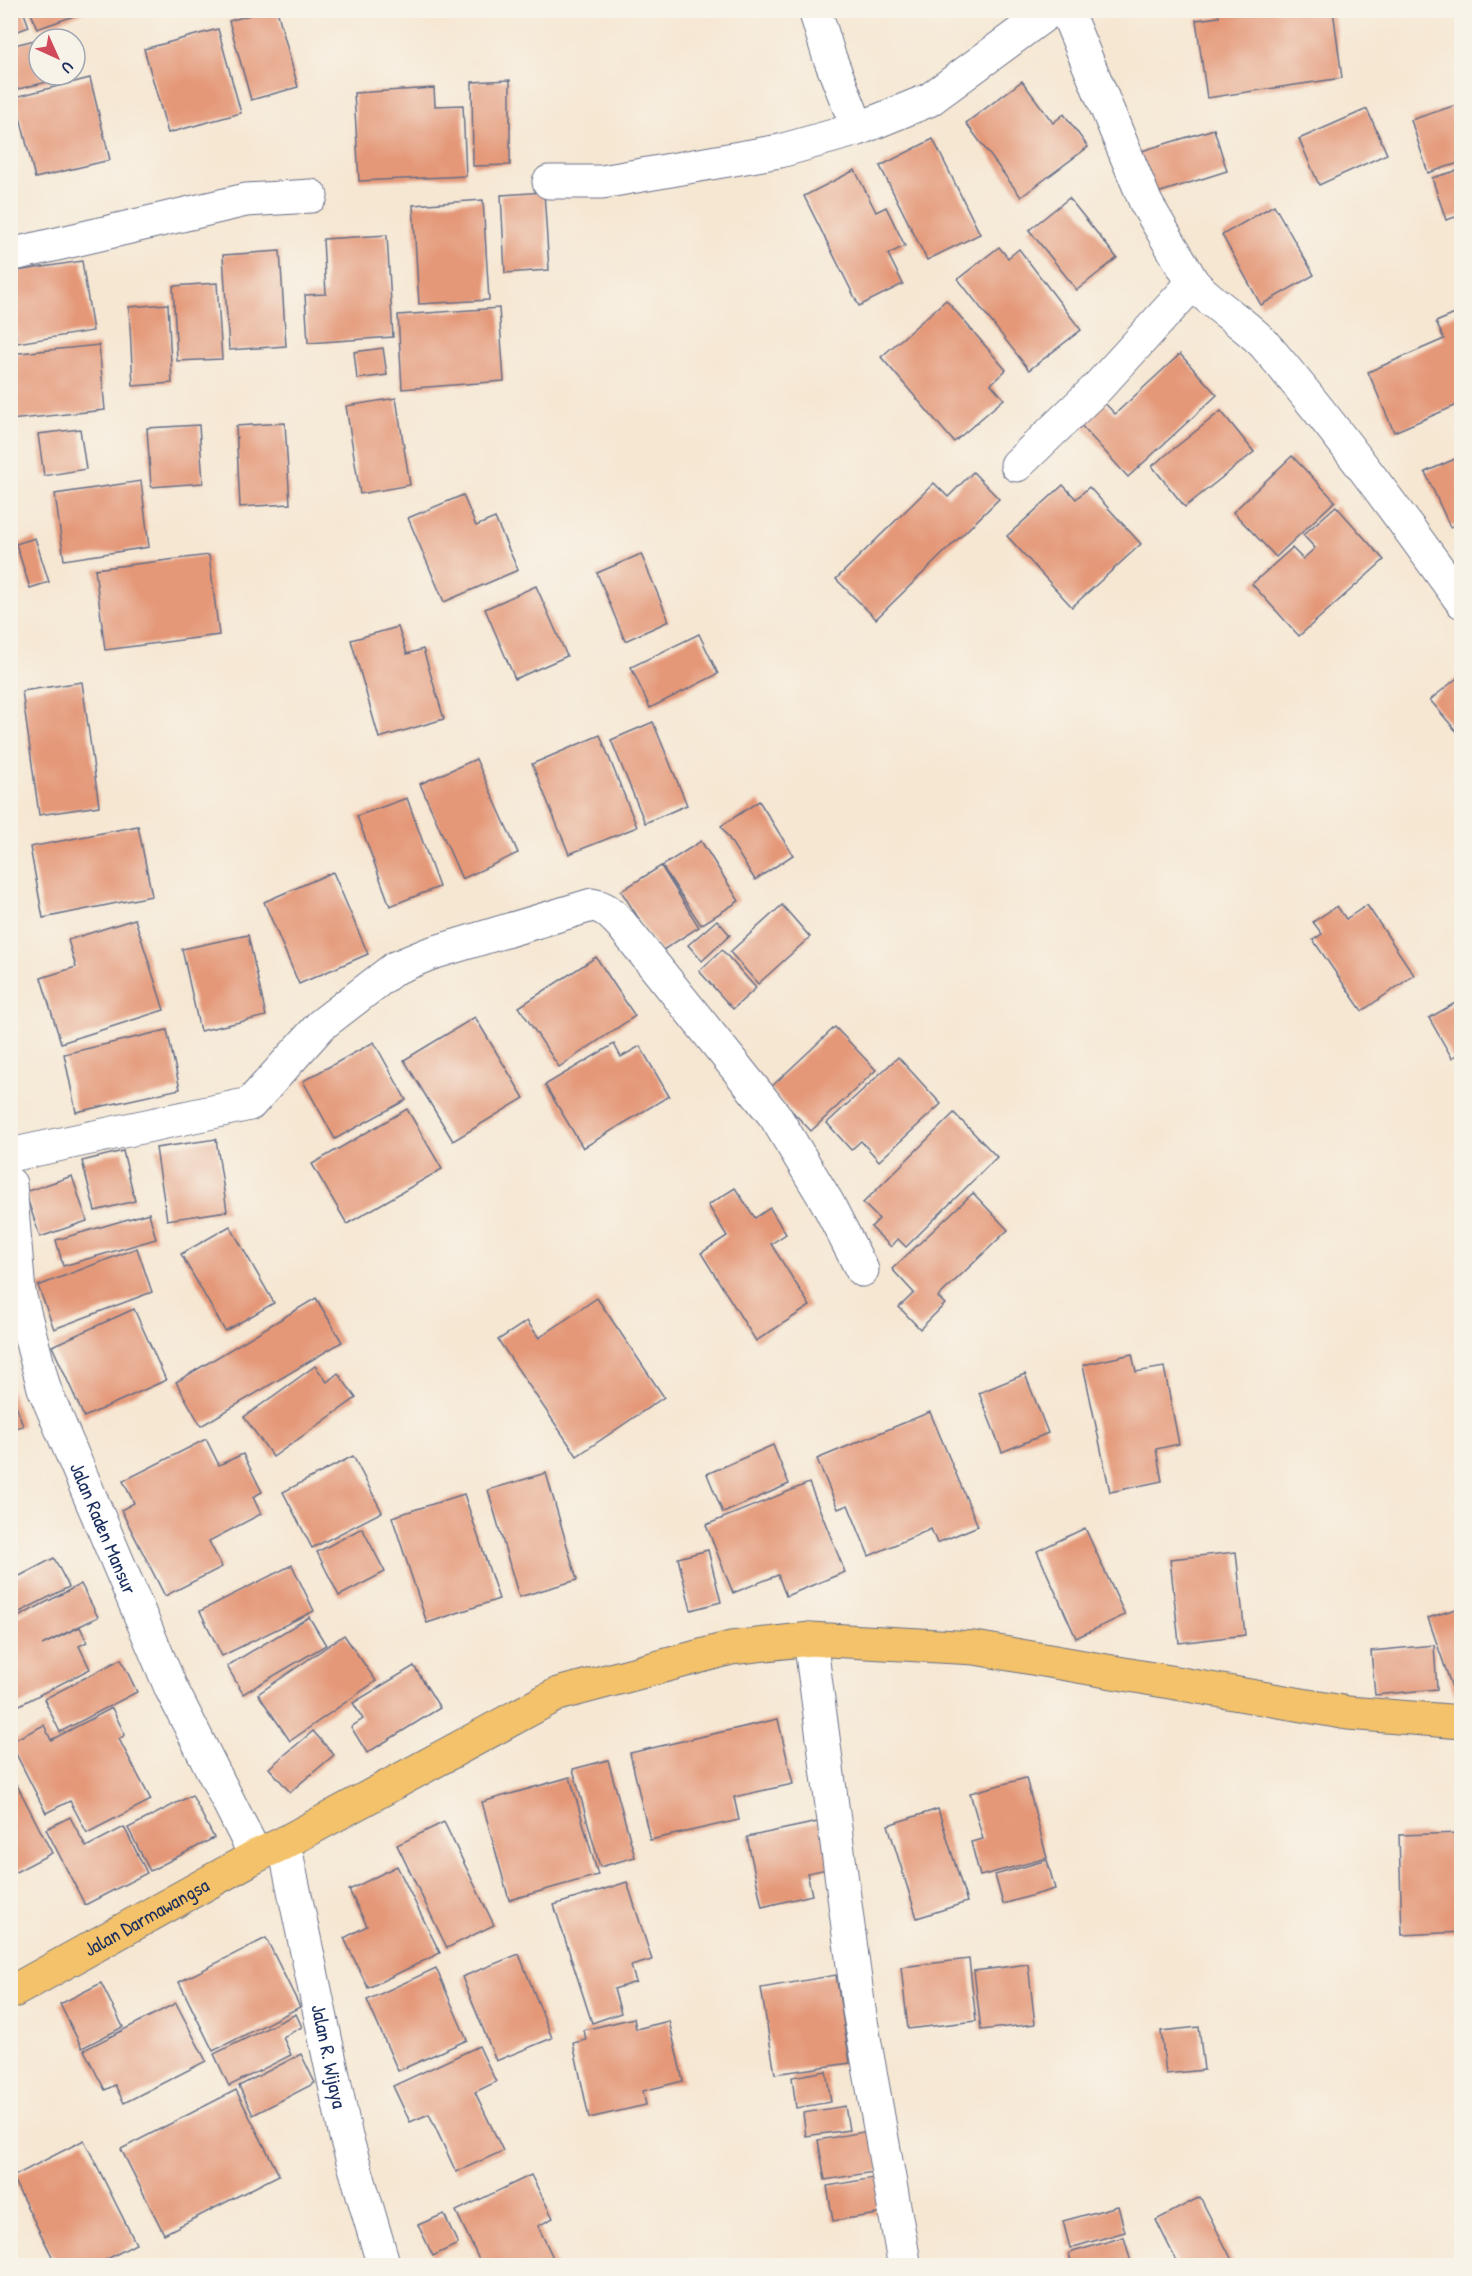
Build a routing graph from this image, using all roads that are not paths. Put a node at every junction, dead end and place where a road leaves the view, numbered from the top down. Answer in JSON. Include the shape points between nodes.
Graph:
{"nodes":[{"id":1,"x":815,"y":10,"type":"edge"},
{"id":2,"x":1052,"y":10,"type":"edge"},
{"id":3,"x":1066,"y":10,"type":"edge"},
{"id":4,"x":858,"y":129,"type":"junction"},
{"id":5,"x":549,"y":182,"type":"dead end"},
{"id":6,"x":311,"y":196,"type":"dead end"},
{"id":7,"x":10,"y":255,"type":"edge"},
{"id":8,"x":1192,"y":283,"type":"junction"},
{"id":9,"x":1017,"y":465,"type":"dead end"},
{"id":10,"x":1461,"y":602,"type":"edge"},
{"id":11,"x":10,"y":1155,"type":"edge"},
{"id":12,"x":10,"y":1184,"type":"edge"},
{"id":13,"x":862,"y":1270,"type":"dead end"},
{"id":14,"x":810,"y":1639,"type":"junction"},
{"id":15,"x":1461,"y":1722,"type":"edge"},
{"id":16,"x":270,"y":1849,"type":"junction"},
{"id":17,"x":10,"y":1993,"type":"edge"},
{"id":18,"x":904,"y":2262,"type":"dead end"},
{"id":19,"x":384,"y":2265,"type":"edge"}],
"edges":[{"from":1,"to":4,"type":"street"},
{"from":2,"to":4,"type":"street","via":[[929,100]]},
{"from":3,"to":8,"type":"street","via":[[1146,203]]},
{"from":4,"to":5,"type":"street","via":[[780,152],[602,182]]},
{"from":6,"to":7,"type":"street","via":[[246,200]]},
{"from":8,"to":9,"type":"street","via":[[1097,388]]},
{"from":8,"to":10,"type":"street","via":[[1263,343],[1384,494]]},
{"from":11,"to":13,"type":"street","via":[[250,1104],[321,1025],[395,968],[592,905],[608,910],[621,924],[775,1116]]},
{"from":12,"to":16,"type":"street","name":"Jalan Raden Mansur","via":[[19,1293],[44,1388],[171,1688]]},
{"from":14,"to":15,"type":"main road","name":"Jalan Darmawangsa","via":[[975,1648],[1348,1713]]},
{"from":14,"to":16,"type":"main road","name":"Jalan Darmawangsa","via":[[731,1648],[558,1694]]},
{"from":14,"to":18,"type":"street","via":[[859,2010]]},
{"from":16,"to":17,"type":"main road","name":"Jalan Darmawangsa"},
{"from":16,"to":19,"type":"street","name":"Jalan R. Wijaya","via":[[346,2138]]}]}
